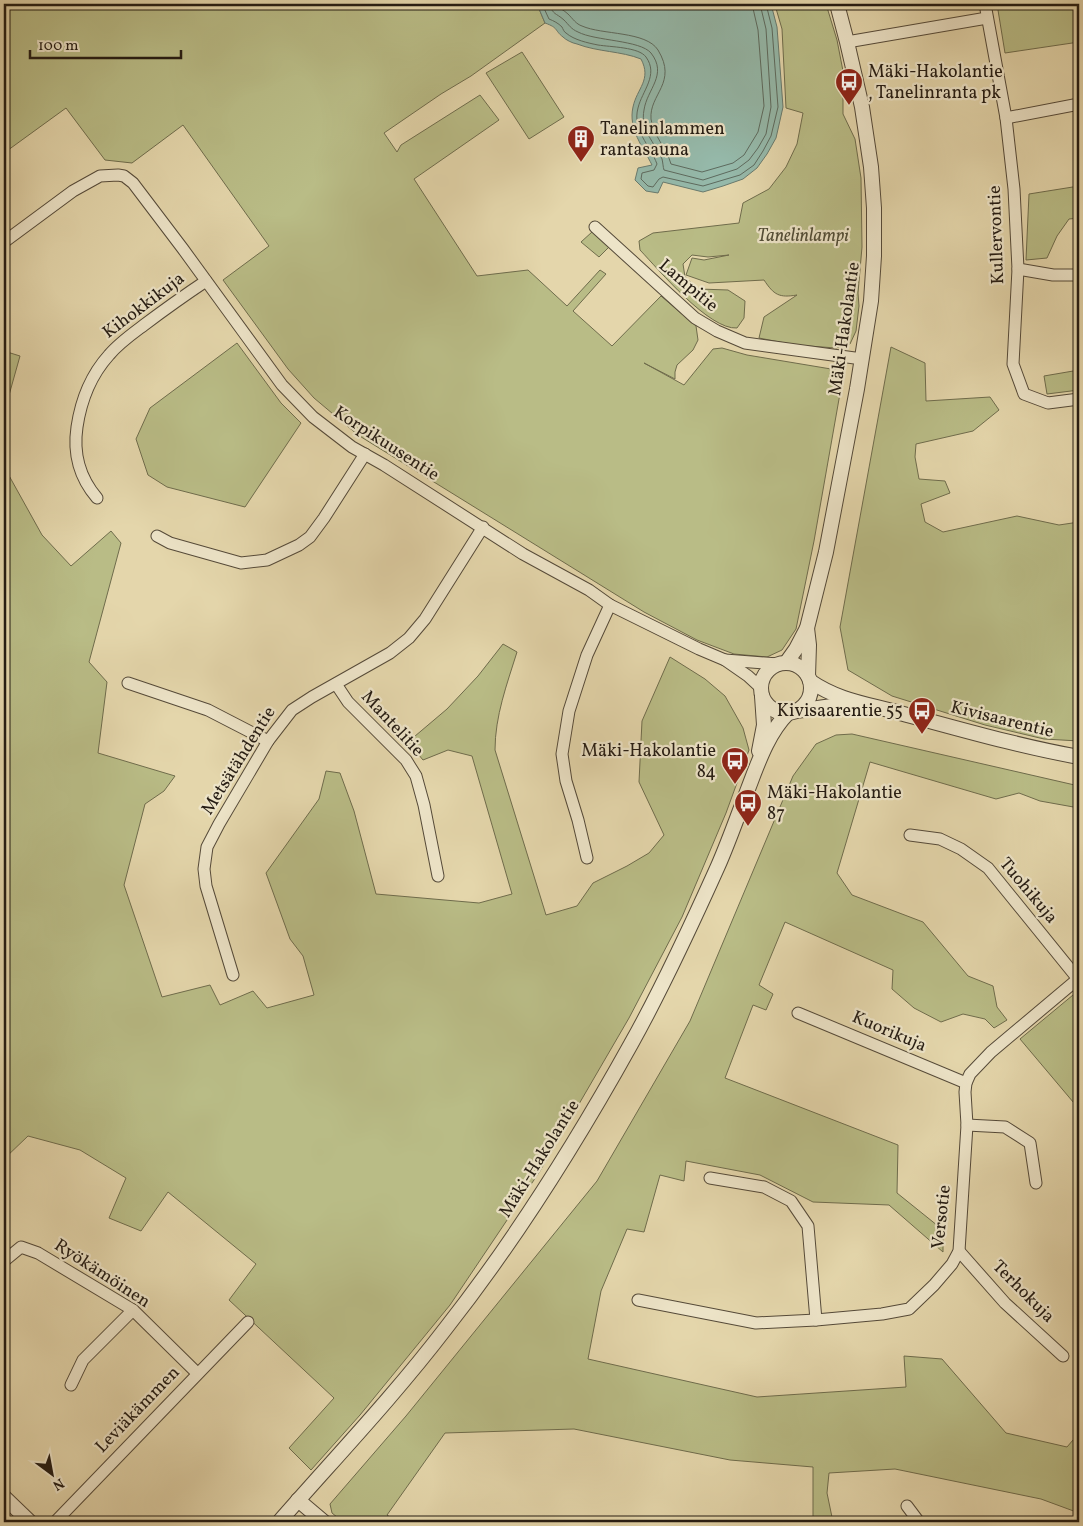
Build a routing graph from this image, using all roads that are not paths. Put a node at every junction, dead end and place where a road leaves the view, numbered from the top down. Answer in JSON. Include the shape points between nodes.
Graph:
{"nodes":[{"id":1,"x":837,"y":4,"type":"edge"},
{"id":2,"x":984,"y":4,"type":"edge"},
{"id":3,"x":987,"y":18,"type":"junction"},
{"id":4,"x":847,"y":42,"type":"junction"},
{"id":5,"x":1079,"y":104,"type":"edge"},
{"id":6,"x":1006,"y":118,"type":"junction"},
{"id":7,"x":595,"y":227,"type":"dead end"},
{"id":8,"x":4,"y":242,"type":"edge"},
{"id":9,"x":1018,"y":269,"type":"junction"},
{"id":10,"x":1079,"y":275,"type":"edge"},
{"id":11,"x":206,"y":280,"type":"junction"},
{"id":12,"x":862,"y":359,"type":"junction"},
{"id":13,"x":1079,"y":399,"type":"edge"},
{"id":14,"x":365,"y":454,"type":"junction"},
{"id":15,"x":97,"y":498,"type":"dead end"},
{"id":16,"x":482,"y":527,"type":"junction"},
{"id":17,"x":157,"y":536,"type":"dead end"},
{"id":18,"x":610,"y":605,"type":"junction"},
{"id":19,"x":807,"y":628,"type":"junction"},
{"id":20,"x":725,"y":660,"type":"junction"},
{"id":21,"x":782,"y":664,"type":"junction"},
{"id":22,"x":809,"y":678,"type":"junction"},
{"id":23,"x":128,"y":683,"type":"dead end"},
{"id":24,"x":336,"y":684,"type":"junction"},
{"id":25,"x":762,"y":692,"type":"junction"},
{"id":26,"x":857,"y":703,"type":"junction"},
{"id":27,"x":792,"y":712,"type":"junction"},
{"id":28,"x":268,"y":741,"type":"junction"},
{"id":29,"x":1079,"y":757,"type":"edge"},
{"id":30,"x":756,"y":767,"type":"junction"},
{"id":31,"x":910,"y":835,"type":"dead end"},
{"id":32,"x":587,"y":858,"type":"dead end"},
{"id":33,"x":438,"y":876,"type":"dead end"},
{"id":34,"x":233,"y":975,"type":"dead end"},
{"id":35,"x":1079,"y":979,"type":"edge"},
{"id":36,"x":798,"y":1013,"type":"dead end"},
{"id":37,"x":966,"y":1083,"type":"junction"},
{"id":38,"x":968,"y":1125,"type":"junction"},
{"id":39,"x":710,"y":1178,"type":"dead end"},
{"id":40,"x":1036,"y":1183,"type":"dead end"},
{"id":41,"x":959,"y":1251,"type":"junction"},
{"id":42,"x":4,"y":1261,"type":"edge"},
{"id":43,"x":638,"y":1300,"type":"dead end"},
{"id":44,"x":133,"y":1310,"type":"junction"},
{"id":45,"x":816,"y":1320,"type":"junction"},
{"id":46,"x":248,"y":1322,"type":"dead end"},
{"id":47,"x":1063,"y":1356,"type":"dead end"},
{"id":48,"x":198,"y":1373,"type":"junction"},
{"id":49,"x":71,"y":1385,"type":"dead end"},
{"id":50,"x":4,"y":1497,"type":"edge"},
{"id":51,"x":298,"y":1500,"type":"junction"},
{"id":52,"x":906,"y":1506,"type":"dead end"},
{"id":53,"x":30,"y":1522,"type":"edge"},
{"id":54,"x":55,"y":1522,"type":"edge"},
{"id":55,"x":278,"y":1522,"type":"edge"},
{"id":56,"x":324,"y":1522,"type":"edge"},
{"id":57,"x":920,"y":1522,"type":"edge"}],
"edges":[{"from":1,"to":4,"type":"street","name":"Mäki-Hakolantie"},
{"from":2,"to":3,"type":"street","name":"Kullervontie"},
{"from":3,"to":4,"type":"street"},
{"from":3,"to":6,"type":"street","name":"Kullervontie"},
{"from":4,"to":12,"type":"street","name":"Mäki-Hakolantie","via":[[863,115],[874,208],[871,302]]},
{"from":5,"to":6,"type":"street"},
{"from":6,"to":9,"type":"street","name":"Kullervontie"},
{"from":7,"to":12,"type":"street","name":"Lampitie","via":[[694,318],[717,331],[745,343]]},
{"from":8,"to":11,"type":"street","name":"Korpikuusentie","via":[[73,191],[100,176],[124,176],[133,183]]},
{"from":9,"to":10,"type":"street"},
{"from":9,"to":13,"type":"street","name":"Kullervontie","via":[[1012,364],[1024,394],[1048,404]]},
{"from":11,"to":14,"type":"street","name":"Korpikuusentie","via":[[287,391],[314,417]]},
{"from":11,"to":15,"type":"street","name":"Kihokkikuja","via":[[126,338],[109,354],[91,381],[84,396],[75,440],[82,476]]},
{"from":12,"to":19,"type":"street","name":"Mäki-Hakolantie","via":[[826,552]]},
{"from":14,"to":16,"type":"street","name":"Korpikuusentie"},
{"from":14,"to":17,"type":"street","via":[[310,537],[267,560],[241,563],[170,543]]},
{"from":16,"to":18,"type":"street","name":"Korpikuusentie"},
{"from":16,"to":24,"type":"street","name":"Metsätähdentie","via":[[425,620],[409,638],[390,654]]},
{"from":18,"to":20,"type":"street","name":"Korpikuusentie"},
{"from":18,"to":32,"type":"street","via":[[587,656],[569,712],[562,754]]},
{"from":19,"to":21,"type":"street","name":"Mäki-Hakolantie","via":[[796,649]]},
{"from":19,"to":22,"type":"street","name":"Mäki-Hakolantie"},
{"from":20,"to":21,"type":"street","name":"Korpikuusentie"},
{"from":20,"to":25,"type":"street","name":"Korpikuusentie","via":[[748,676]]},
{"from":21,"to":22,"type":"street","via":[[799,666]]},
{"from":21,"to":25,"type":"street","via":[[766,673]]},
{"from":22,"to":26,"type":"street","name":"Kivisaarentie","via":[[829,693]]},
{"from":22,"to":27,"type":"street","via":[[812,688],[807,702]]},
{"from":23,"to":28,"type":"street","via":[[208,710]]},
{"from":24,"to":28,"type":"street","name":"Metsätähdentie","via":[[292,710]]},
{"from":24,"to":33,"type":"street","name":"Mantelitie","via":[[348,702],[406,760],[416,776]]},
{"from":25,"to":27,"type":"street","via":[[772,709]]},
{"from":25,"to":30,"type":"street","name":"Mäki-Hakolantie","via":[[764,725]]},
{"from":26,"to":27,"type":"street","name":"Kivisaarentie"},
{"from":26,"to":29,"type":"street","name":"Kivisaarentie","via":[[997,740]]},
{"from":27,"to":30,"type":"street","name":"Mäki-Hakolantie","via":[[776,726]]},
{"from":28,"to":34,"type":"street","name":"Metsätähdentie","via":[[207,847],[206,886]]},
{"from":30,"to":51,"type":"street","name":"Mäki-Hakolantie","via":[[718,864],[675,959],[584,1127],[499,1258],[446,1328],[400,1386]]},
{"from":31,"to":35,"type":"street","name":"Tuohikuja","via":[[940,839],[988,868]]},
{"from":35,"to":37,"type":"street","via":[[991,1052],[970,1074]]},
{"from":36,"to":37,"type":"street","name":"Kuorikuja"},
{"from":37,"to":38,"type":"street","name":"Versotie"},
{"from":38,"to":40,"type":"street","via":[[1005,1127],[1030,1143]]},
{"from":38,"to":41,"type":"street","name":"Versotie"},
{"from":39,"to":45,"type":"street","via":[[764,1187],[791,1201],[808,1226]]},
{"from":41,"to":45,"type":"street","name":"Versotie","via":[[934,1286],[909,1309]]},
{"from":41,"to":47,"type":"street","name":"Terhokuja","via":[[1005,1303]]},
{"from":42,"to":44,"type":"street","name":"Ryökämöinen","via":[[20,1247],[38,1253]]},
{"from":43,"to":45,"type":"street","name":"Versotie","via":[[756,1323]]},
{"from":44,"to":48,"type":"street","name":"Ryökämöinen"},
{"from":44,"to":49,"type":"street","via":[[83,1360]]},
{"from":46,"to":48,"type":"street","name":"Leviäkämmen"},
{"from":48,"to":54,"type":"street","name":"Leviäkämmen"},
{"from":50,"to":53,"type":"street"},
{"from":51,"to":55,"type":"street","name":"Mäki-Hakolantie"},
{"from":51,"to":56,"type":"street"},
{"from":52,"to":57,"type":"street"}]}
